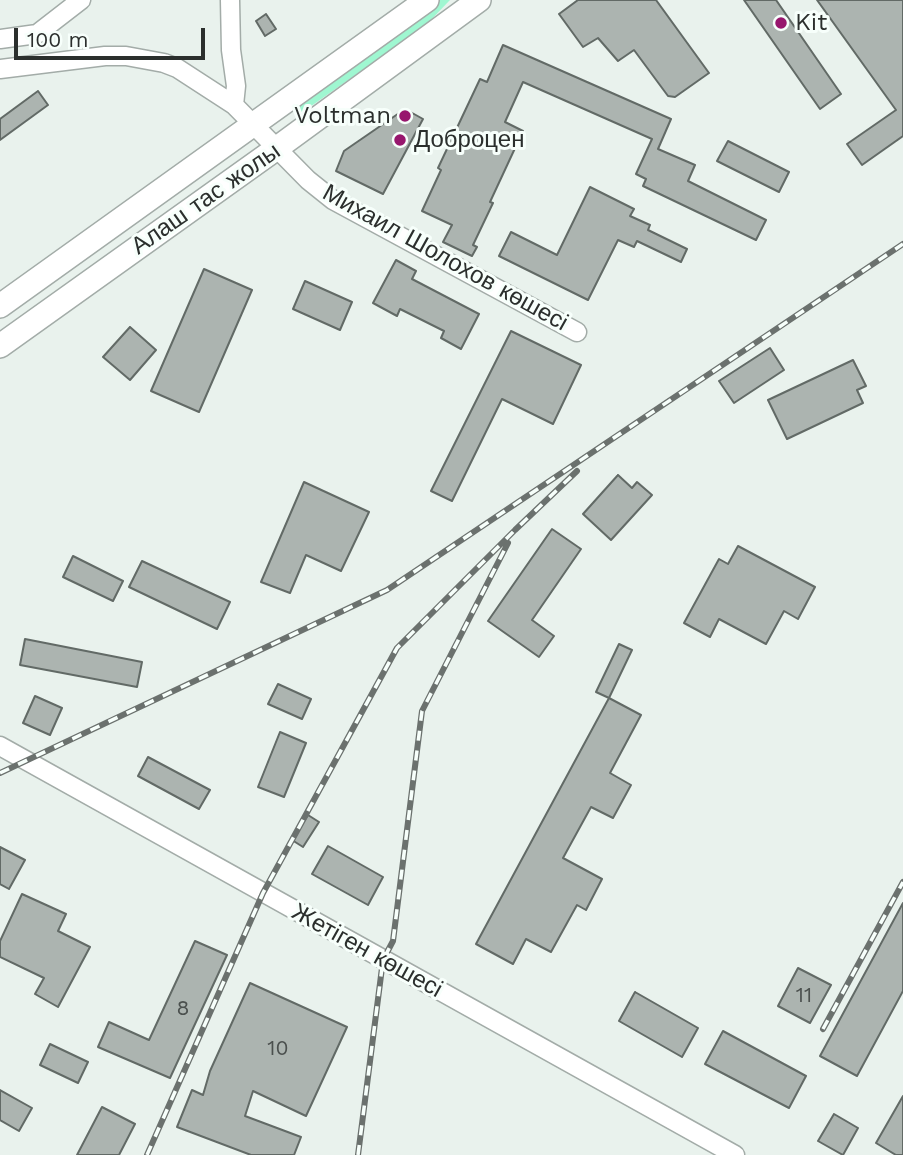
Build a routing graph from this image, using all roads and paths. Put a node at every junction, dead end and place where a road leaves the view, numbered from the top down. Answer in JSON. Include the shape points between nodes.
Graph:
{"nodes":[{"id":1,"x":81,"y":0,"type":"edge"},
{"id":2,"x":230,"y":0,"type":"edge"},
{"id":3,"x":479,"y":0,"type":"edge"},
{"id":4,"x":417,"y":3,"type":"edge"},
{"id":5,"x":0,"y":39,"type":"edge"},
{"id":6,"x":0,"y":69,"type":"edge"},
{"id":7,"x":234,"y":105,"type":"junction"},
{"id":8,"x":254,"y":124,"type":"junction"},
{"id":9,"x":277,"y":148,"type":"junction"},
{"id":10,"x":0,"y":306,"type":"edge"},
{"id":11,"x":577,"y":332,"type":"dead end"},
{"id":12,"x":0,"y":346,"type":"edge"},
{"id":13,"x":0,"y":746,"type":"edge"},
{"id":14,"x":735,"y":1155,"type":"edge"}],
"edges":[{"from":1,"to":5,"type":"street","via":[[37,34]]},
{"from":2,"to":7,"type":"street"},
{"from":3,"to":9,"type":"main road","name":"Алаш тас жолы"},
{"from":4,"to":8,"type":"main road","name":"Алаш тас жолы"},
{"from":6,"to":7,"type":"street","name":"Михаил Шолохов көшесі","via":[[126,56],[177,68]]},
{"from":7,"to":8,"type":"street","name":"Михаил Шолохов көшесі"},
{"from":8,"to":9,"type":"street","name":"Михаил Шолохов көшесі"},
{"from":8,"to":10,"type":"main road","name":"Алаш тас жолы"},
{"from":9,"to":11,"type":"street","name":"Михаил Шолохов көшесі","via":[[333,200]]},
{"from":9,"to":12,"type":"main road","name":"Алаш тас жолы"},
{"from":13,"to":14,"type":"street","name":"Жетіген көшесі"}]}
